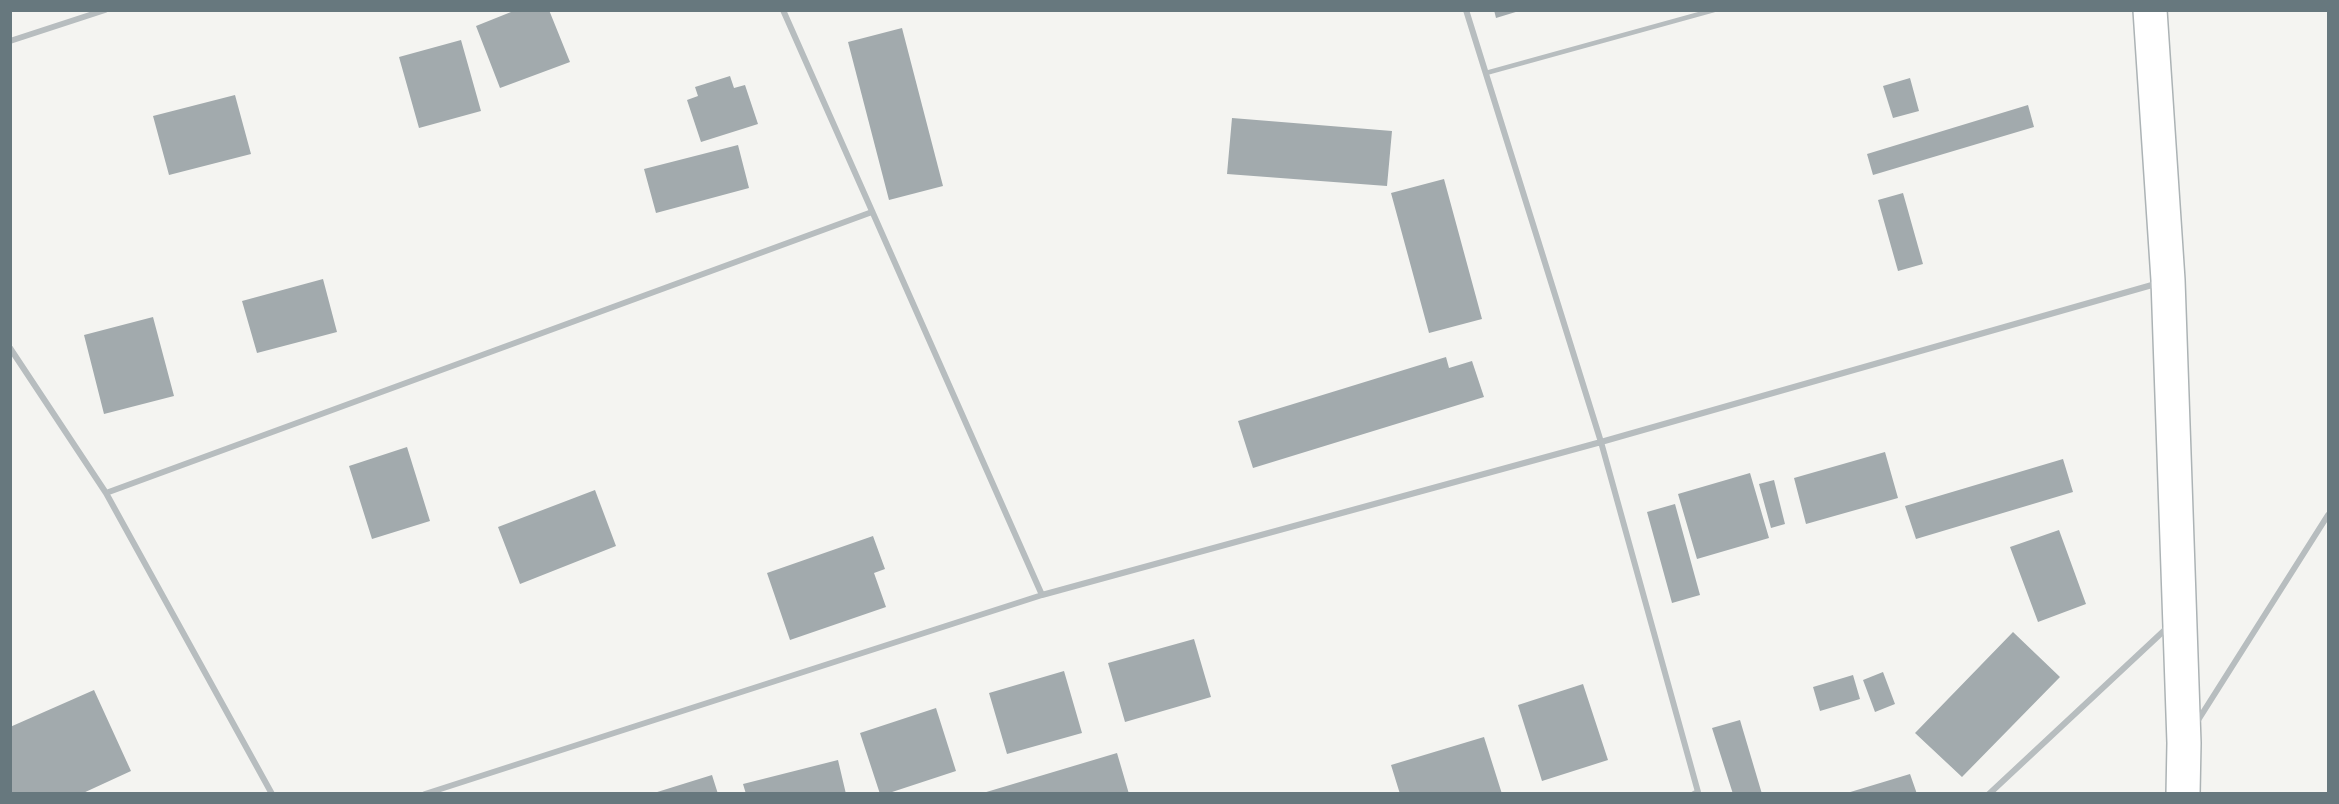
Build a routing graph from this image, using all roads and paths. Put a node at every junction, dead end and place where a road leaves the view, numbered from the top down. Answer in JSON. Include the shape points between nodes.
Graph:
{"nodes":[{"id":1,"x":105,"y":10,"type":"edge"},
{"id":2,"x":783,"y":10,"type":"edge"},
{"id":3,"x":1466,"y":10,"type":"edge"},
{"id":4,"x":1714,"y":10,"type":"edge"},
{"id":5,"x":2150,"y":10,"type":"edge"},
{"id":6,"x":10,"y":41,"type":"edge"},
{"id":7,"x":1486,"y":73,"type":"junction"},
{"id":8,"x":872,"y":212,"type":"junction"},
{"id":9,"x":2168,"y":280,"type":"junction"},
{"id":10,"x":10,"y":348,"type":"edge"},
{"id":11,"x":1601,"y":442,"type":"junction"},
{"id":12,"x":106,"y":493,"type":"junction"},
{"id":13,"x":2328,"y":515,"type":"edge"},
{"id":14,"x":1042,"y":595,"type":"junction"},
{"id":15,"x":2179,"y":617,"type":"junction"},
{"id":16,"x":2184,"y":743,"type":"junction"},
{"id":17,"x":272,"y":794,"type":"edge"},
{"id":18,"x":425,"y":794,"type":"edge"},
{"id":19,"x":1694,"y":794,"type":"edge"},
{"id":20,"x":1989,"y":794,"type":"edge"},
{"id":21,"x":2183,"y":794,"type":"edge"}],
"edges":[{"from":1,"to":6,"type":"street"},
{"from":2,"to":8,"type":"street"},
{"from":3,"to":7,"type":"street"},
{"from":4,"to":7,"type":"lane"},
{"from":5,"to":9,"type":"street"},
{"from":7,"to":11,"type":"street"},
{"from":8,"to":12,"type":"street"},
{"from":8,"to":14,"type":"street"},
{"from":9,"to":11,"type":"street"},
{"from":9,"to":15,"type":"street"},
{"from":10,"to":12,"type":"street"},
{"from":11,"to":14,"type":"street"},
{"from":11,"to":19,"type":"street","via":[[1698,792]]},
{"from":12,"to":17,"type":"street"},
{"from":13,"to":16,"type":"street"},
{"from":14,"to":18,"type":"street"},
{"from":15,"to":16,"type":"street"},
{"from":15,"to":20,"type":"street"},
{"from":16,"to":21,"type":"street"}]}
